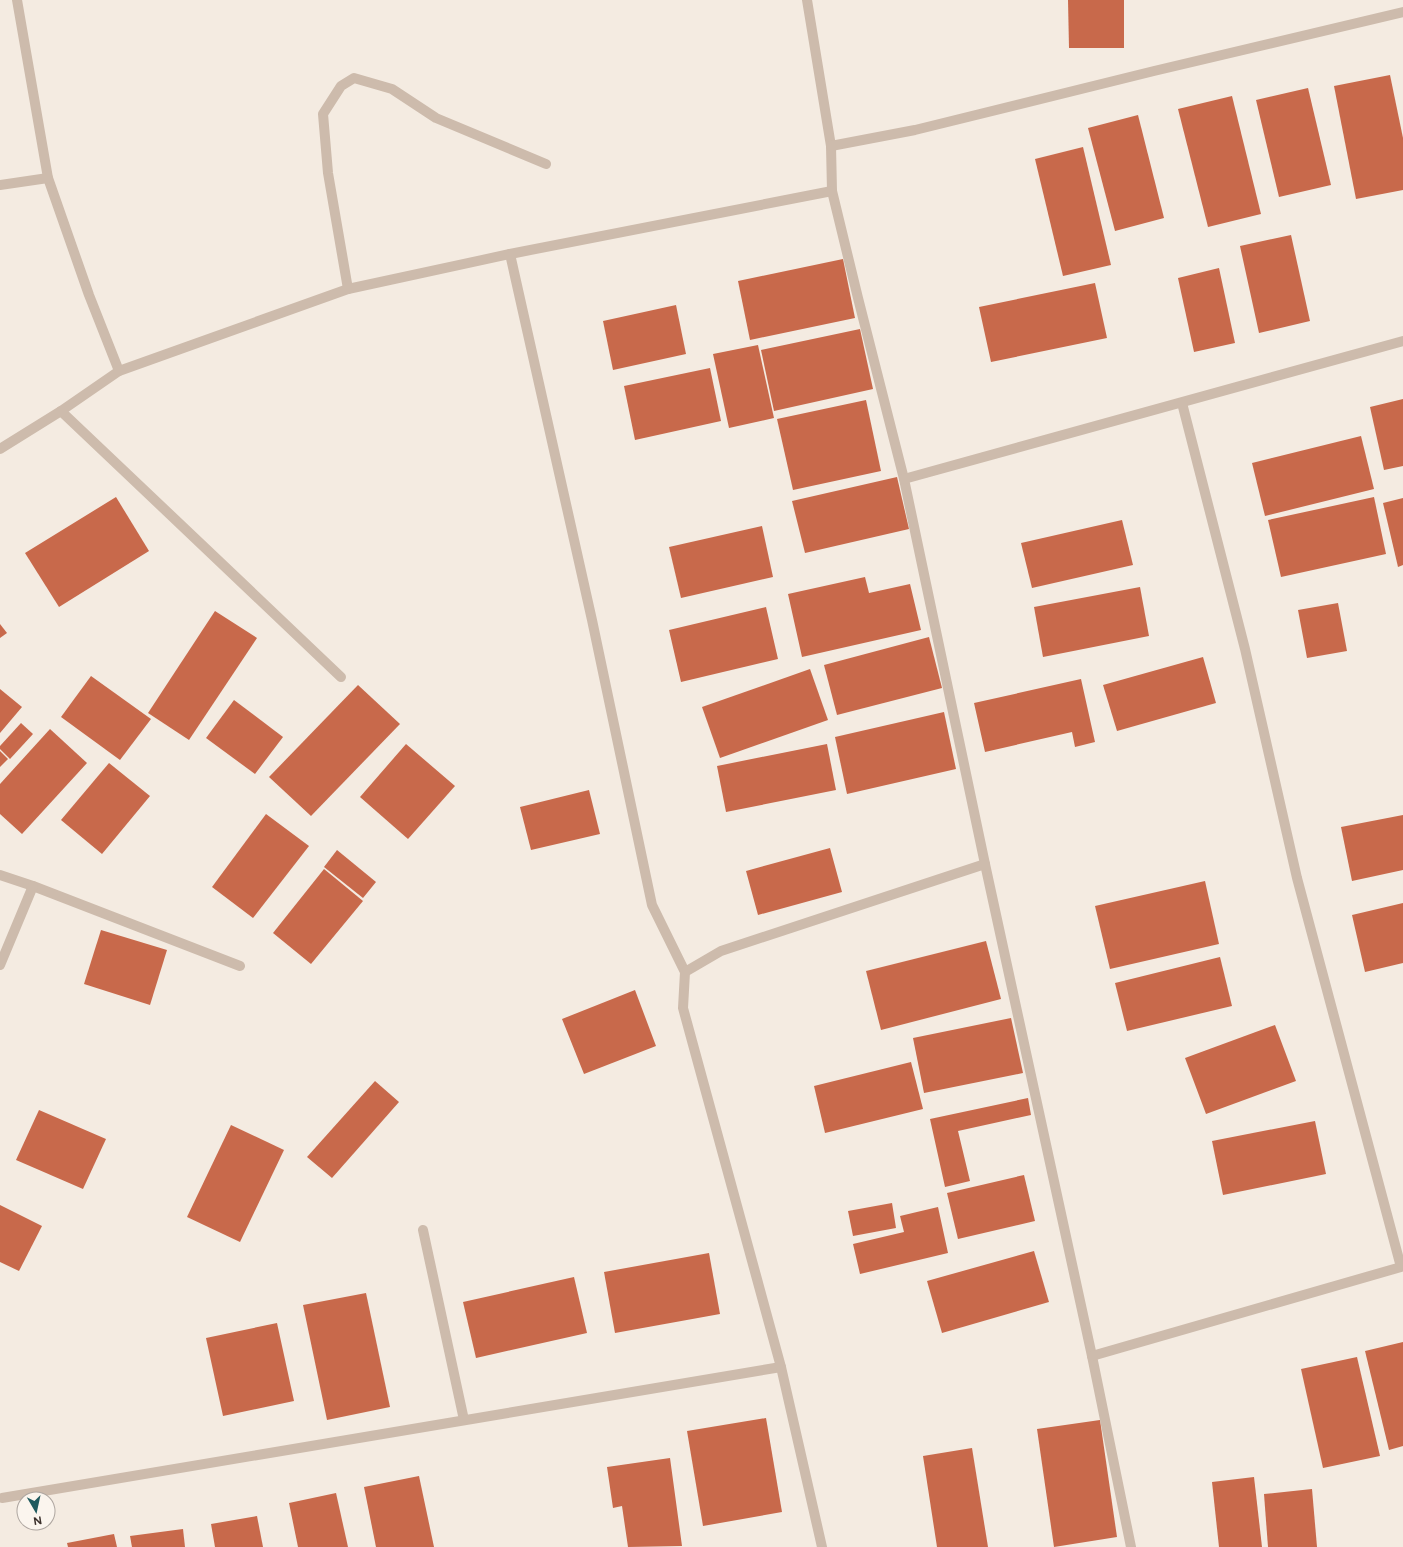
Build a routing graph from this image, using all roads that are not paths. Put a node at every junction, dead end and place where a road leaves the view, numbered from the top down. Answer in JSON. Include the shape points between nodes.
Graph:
{"nodes":[{"id":1,"x":17,"y":0,"type":"edge"},
{"id":2,"x":807,"y":0,"type":"edge"},
{"id":3,"x":1403,"y":12,"type":"edge"},
{"id":4,"x":832,"y":146,"type":"junction"},
{"id":5,"x":546,"y":164,"type":"dead end"},
{"id":6,"x":48,"y":178,"type":"junction"},
{"id":7,"x":0,"y":185,"type":"edge"},
{"id":8,"x":832,"y":191,"type":"junction"},
{"id":9,"x":510,"y":254,"type":"junction"},
{"id":10,"x":348,"y":289,"type":"junction"},
{"id":11,"x":1403,"y":341,"type":"edge"},
{"id":12,"x":120,"y":371,"type":"junction"},
{"id":13,"x":1182,"y":403,"type":"junction"},
{"id":14,"x":61,"y":411,"type":"junction"},
{"id":15,"x":0,"y":449,"type":"edge"},
{"id":16,"x":904,"y":479,"type":"junction"},
{"id":17,"x":341,"y":677,"type":"dead end"},
{"id":18,"x":985,"y":864,"type":"junction"},
{"id":19,"x":0,"y":875,"type":"edge"},
{"id":20,"x":33,"y":886,"type":"junction"},
{"id":21,"x":0,"y":965,"type":"edge"},
{"id":22,"x":240,"y":966,"type":"dead end"},
{"id":23,"x":685,"y":972,"type":"junction"},
{"id":24,"x":423,"y":1230,"type":"dead end"},
{"id":25,"x":1402,"y":1267,"type":"edge"},
{"id":26,"x":1092,"y":1356,"type":"junction"},
{"id":27,"x":781,"y":1367,"type":"junction"},
{"id":28,"x":464,"y":1420,"type":"junction"},
{"id":29,"x":2,"y":1498,"type":"dead end"},
{"id":30,"x":822,"y":1547,"type":"edge"},
{"id":31,"x":1131,"y":1547,"type":"edge"}],
"edges":[{"from":1,"to":6,"type":"street"},
{"from":2,"to":4,"type":"street"},
{"from":3,"to":4,"type":"street","via":[[915,130]]},
{"from":4,"to":8,"type":"street"},
{"from":5,"to":10,"type":"street","via":[[436,118],[392,89],[354,78],[341,86],[323,114],[328,173]]},
{"from":6,"to":7,"type":"street"},
{"from":6,"to":12,"type":"street","via":[[89,295]]},
{"from":8,"to":9,"type":"street"},
{"from":8,"to":16,"type":"street"},
{"from":9,"to":10,"type":"street"},
{"from":9,"to":23,"type":"street","via":[[594,627],[652,905]]},
{"from":10,"to":12,"type":"street"},
{"from":11,"to":13,"type":"street"},
{"from":12,"to":14,"type":"street"},
{"from":13,"to":16,"type":"street"},
{"from":13,"to":25,"type":"street","via":[[1245,649],[1297,878]]},
{"from":14,"to":15,"type":"street"},
{"from":14,"to":17,"type":"street"},
{"from":16,"to":18,"type":"street"},
{"from":18,"to":23,"type":"street","via":[[721,951]]},
{"from":18,"to":26,"type":"street"},
{"from":19,"to":20,"type":"street"},
{"from":20,"to":21,"type":"street"},
{"from":20,"to":22,"type":"street"},
{"from":23,"to":27,"type":"street","via":[[683,1008]]},
{"from":24,"to":28,"type":"street"},
{"from":25,"to":26,"type":"street"},
{"from":26,"to":31,"type":"street"},
{"from":27,"to":28,"type":"street"},
{"from":27,"to":30,"type":"street"},
{"from":28,"to":29,"type":"street"}]}
